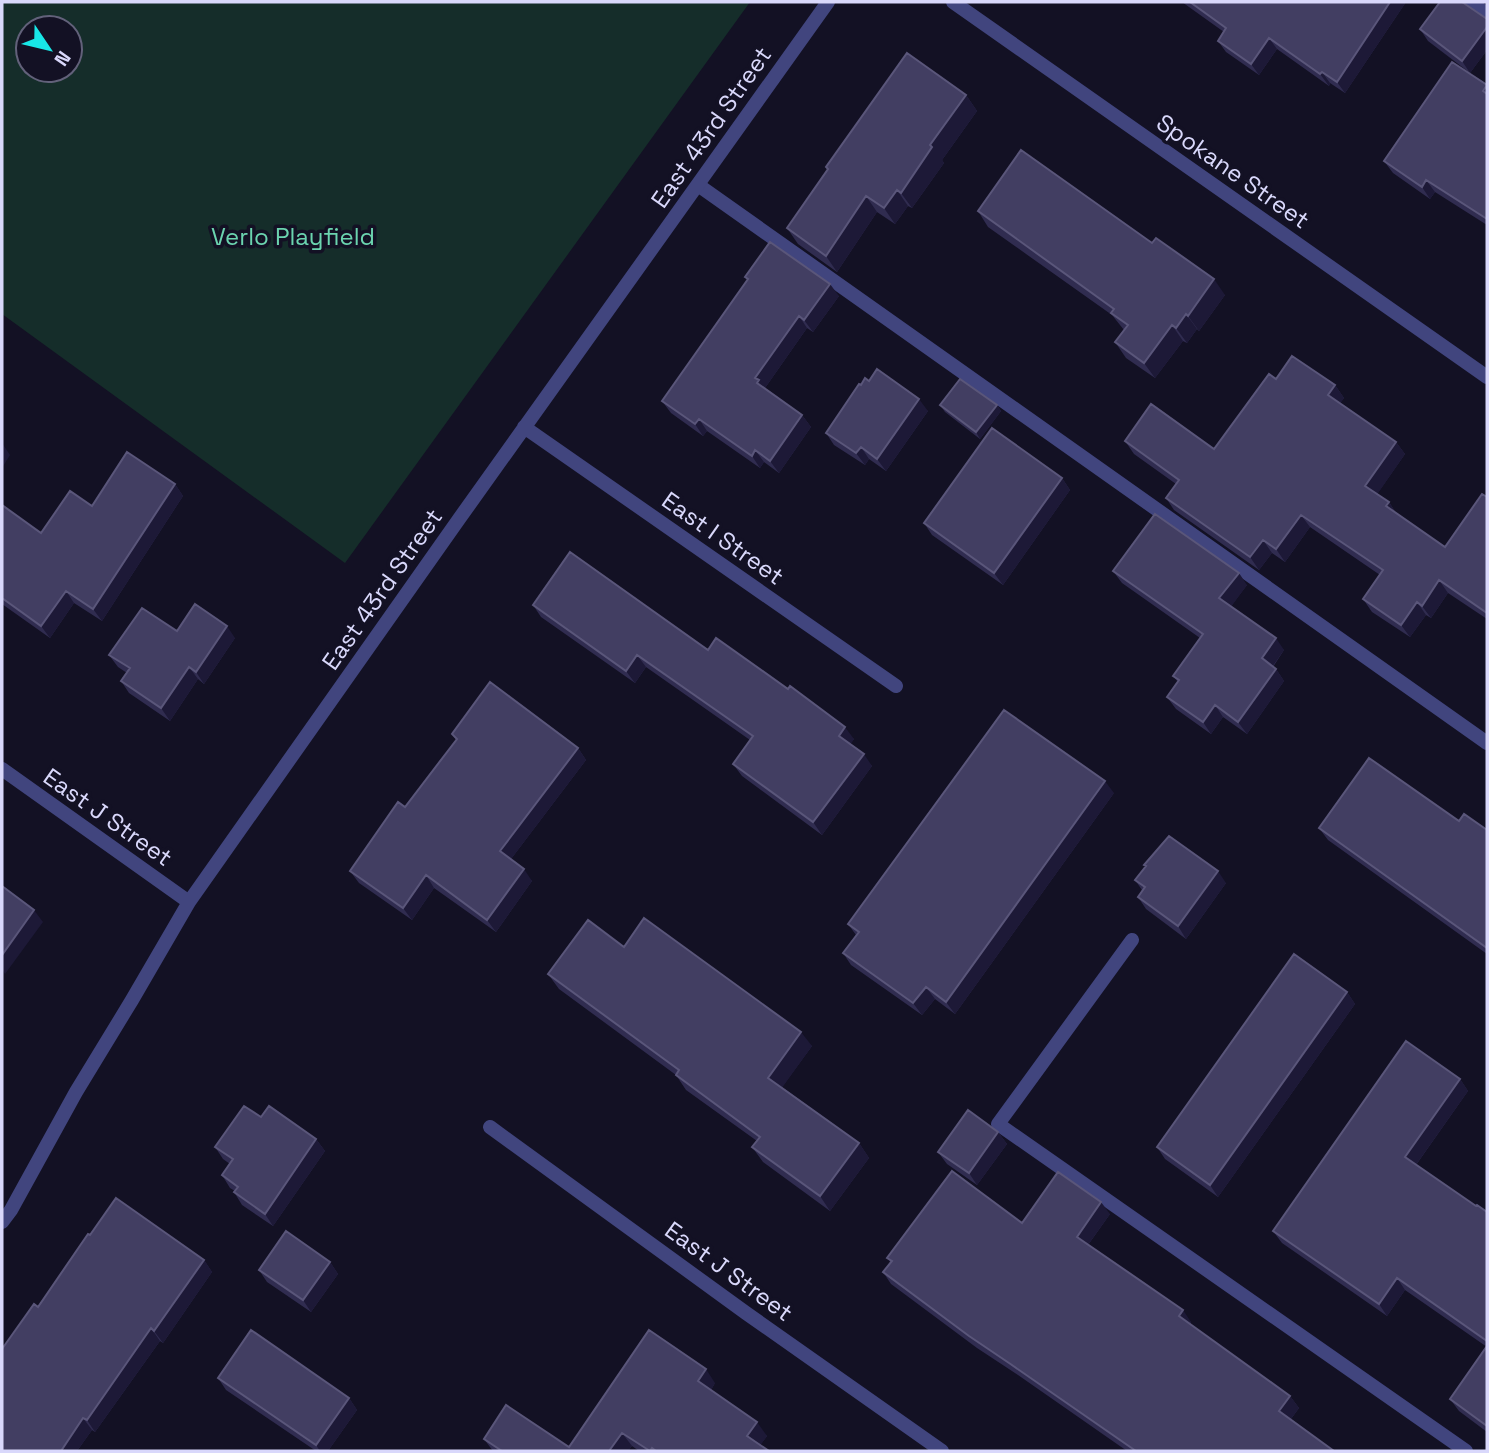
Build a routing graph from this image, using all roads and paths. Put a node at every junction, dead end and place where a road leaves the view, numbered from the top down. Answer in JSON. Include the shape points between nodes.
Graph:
{"nodes":[{"id":1,"x":828,"y":2,"type":"edge"},
{"id":2,"x":953,"y":2,"type":"edge"},
{"id":3,"x":1470,"y":2,"type":"edge"},
{"id":4,"x":1487,"y":14,"type":"edge"},
{"id":5,"x":698,"y":185,"type":"junction"},
{"id":6,"x":1487,"y":377,"type":"edge"},
{"id":7,"x":524,"y":427,"type":"junction"},
{"id":8,"x":896,"y":686,"type":"dead end"},
{"id":9,"x":1487,"y":743,"type":"edge"},
{"id":10,"x":2,"y":769,"type":"edge"},
{"id":11,"x":188,"y":902,"type":"junction"},
{"id":12,"x":1132,"y":940,"type":"dead end"},
{"id":13,"x":490,"y":1126,"type":"dead end"},
{"id":14,"x":2,"y":1222,"type":"edge"},
{"id":15,"x":942,"y":1451,"type":"edge"},
{"id":16,"x":1466,"y":1451,"type":"edge"}],
"edges":[{"from":1,"to":5,"type":"street","name":"East 43rd Street"},
{"from":2,"to":6,"type":"street","name":"Spokane Street"},
{"from":3,"to":4,"type":"street"},
{"from":5,"to":7,"type":"street","name":"East 43rd Street"},
{"from":5,"to":9,"type":"street"},
{"from":7,"to":8,"type":"street","name":"East I Street"},
{"from":7,"to":11,"type":"street","name":"East 43rd Street"},
{"from":10,"to":11,"type":"street","name":"East J Street"},
{"from":11,"to":14,"type":"street","name":"East 43rd Street"},
{"from":12,"to":16,"type":"street","via":[[998,1124]]},
{"from":13,"to":15,"type":"street","name":"East J Street"}]}
